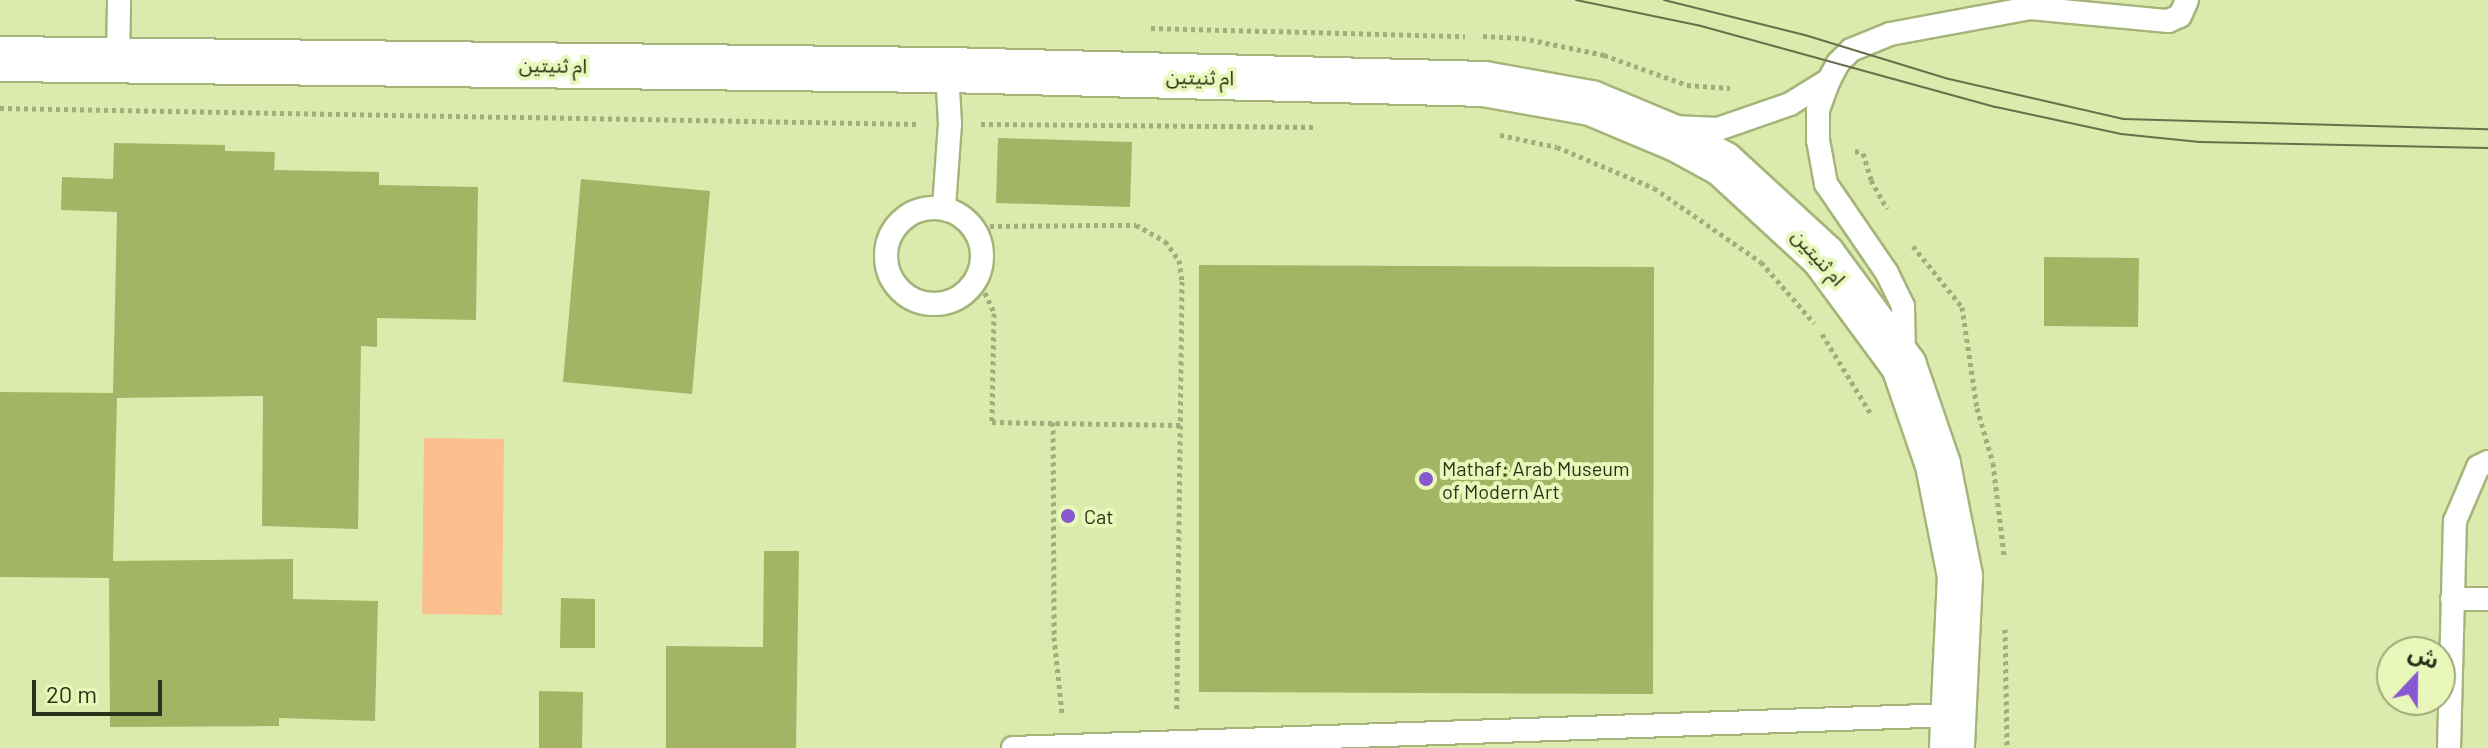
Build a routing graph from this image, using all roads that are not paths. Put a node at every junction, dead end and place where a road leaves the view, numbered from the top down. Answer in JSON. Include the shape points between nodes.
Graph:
{"nodes":[{"id":1,"x":119,"y":0,"type":"edge"},
{"id":2,"x":2187,"y":0,"type":"edge"},
{"id":3,"x":2032,"y":4,"type":"edge"},
{"id":4,"x":0,"y":59,"type":"edge"},
{"id":5,"x":118,"y":60,"type":"junction"},
{"id":6,"x":947,"y":70,"type":"junction"},
{"id":7,"x":1829,"y":80,"type":"junction"},
{"id":8,"x":1643,"y":124,"type":"junction"},
{"id":9,"x":944,"y":207,"type":"junction"},
{"id":10,"x":1904,"y":366,"type":"junction"},
{"id":11,"x":2488,"y":462,"type":"edge"},
{"id":12,"x":2452,"y":599,"type":"junction"},
{"id":13,"x":2488,"y":599,"type":"edge"},
{"id":14,"x":1952,"y":732,"type":"edge"},
{"id":15,"x":1433,"y":740,"type":"edge"},
{"id":16,"x":1013,"y":748,"type":"edge"},
{"id":17,"x":2449,"y":748,"type":"edge"}],
"edges":[{"from":1,"to":5,"type":"lane"},
{"from":2,"to":3,"type":"lane","via":[[2180,16],[2168,21]]},
{"from":3,"to":7,"type":"lane","via":[[1890,34],[1851,50]]},
{"from":4,"to":5,"type":"street","name":"ام ثنيتين"},
{"from":5,"to":6,"type":"street","name":"ام ثنيتين"},
{"from":6,"to":8,"type":"street","name":"ام ثنيتين","via":[[1484,84],[1591,103]]},
{"from":6,"to":9,"type":"lane","via":[[950,124]]},
{"from":7,"to":8,"type":"lane","via":[[1790,104],[1718,129]]},
{"from":7,"to":10,"type":"lane","via":[[1818,110],[1826,184],[1887,273],[1903,306]]},
{"from":8,"to":10,"type":"street","name":"ام ثنيتين","via":[[1723,164],[1823,256]]},
{"from":9,"to":9,"type":"lane","via":[[917,210],[895,225],[885,250],[890,277],[908,297],[933,305],[960,298],[978,278],[984,252],[974,226]]},
{"from":10,"to":14,"type":"street","name":"ام ثنيتين","via":[[1938,465],[1960,576]]},
{"from":11,"to":12,"type":"lane","via":[[2478,467],[2455,521]]},
{"from":12,"to":13,"type":"lane"},
{"from":12,"to":17,"type":"lane"},
{"from":14,"to":15,"type":"lane"},
{"from":15,"to":16,"type":"lane","via":[[1176,740]]}]}
